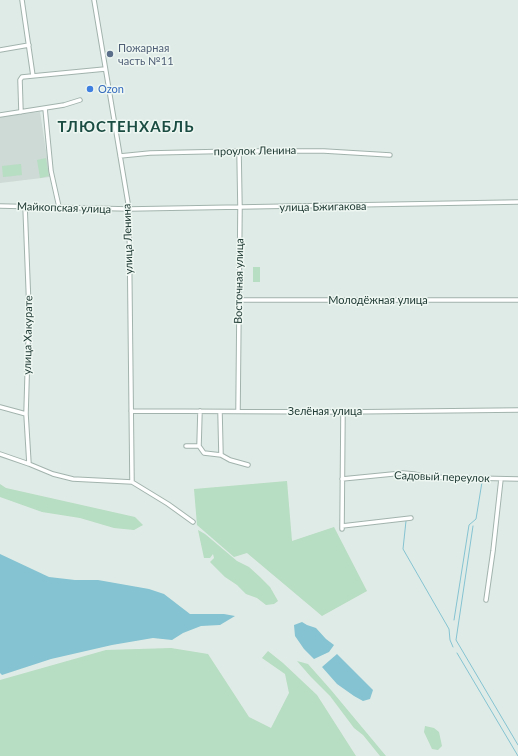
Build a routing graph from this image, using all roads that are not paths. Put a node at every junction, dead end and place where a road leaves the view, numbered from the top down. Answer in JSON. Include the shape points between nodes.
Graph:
{"nodes":[{"id":1,"x":22,"y":0,"type":"edge"},
{"id":2,"x":94,"y":0,"type":"edge"},
{"id":3,"x":29,"y":45,"type":"junction"},
{"id":4,"x":0,"y":50,"type":"edge"},
{"id":5,"x":105,"y":69,"type":"junction"},
{"id":6,"x":33,"y":76,"type":"junction"},
{"id":7,"x":80,"y":100,"type":"dead end"},
{"id":8,"x":44,"y":108,"type":"junction"},
{"id":9,"x":21,"y":112,"type":"junction"},
{"id":10,"x":0,"y":115,"type":"edge"},
{"id":11,"x":239,"y":151,"type":"junction"},
{"id":12,"x":390,"y":155,"type":"dead end"},
{"id":13,"x":120,"y":156,"type":"junction"},
{"id":14,"x":518,"y":202,"type":"edge"},
{"id":15,"x":0,"y":206,"type":"edge"},
{"id":16,"x":25,"y":206,"type":"junction"},
{"id":17,"x":59,"y":207,"type":"junction"},
{"id":18,"x":240,"y":208,"type":"junction"},
{"id":19,"x":129,"y":210,"type":"junction"},
{"id":20,"x":239,"y":300,"type":"junction"},
{"id":21,"x":518,"y":300,"type":"edge"},
{"id":22,"x":0,"y":407,"type":"edge"},
{"id":23,"x":518,"y":410,"type":"edge"},
{"id":24,"x":131,"y":411,"type":"junction"},
{"id":25,"x":200,"y":411,"type":"junction"},
{"id":26,"x":238,"y":411,"type":"junction"},
{"id":27,"x":220,"y":412,"type":"junction"},
{"id":28,"x":343,"y":412,"type":"junction"},
{"id":29,"x":26,"y":414,"type":"junction"},
{"id":30,"x":186,"y":446,"type":"dead end"},
{"id":31,"x":199,"y":446,"type":"junction"},
{"id":32,"x":0,"y":454,"type":"edge"},
{"id":33,"x":221,"y":455,"type":"junction"},
{"id":34,"x":29,"y":464,"type":"junction"},
{"id":35,"x":248,"y":465,"type":"dead end"},
{"id":36,"x":342,"y":479,"type":"junction"},
{"id":37,"x":501,"y":479,"type":"junction"},
{"id":38,"x":518,"y":479,"type":"edge"},
{"id":39,"x":132,"y":482,"type":"junction"},
{"id":40,"x":411,"y":518,"type":"dead end"},
{"id":41,"x":193,"y":522,"type":"dead end"},
{"id":42,"x":486,"y":600,"type":"dead end"}],
"edges":[{"from":1,"to":3,"type":"street"},
{"from":2,"to":5,"type":"street","name":"улица Ленина"},
{"from":3,"to":4,"type":"street"},
{"from":3,"to":6,"type":"street"},
{"from":5,"to":6,"type":"street"},
{"from":5,"to":13,"type":"street","name":"улица Ленина"},
{"from":6,"to":9,"type":"street","via":[[22,77],[20,80]]},
{"from":7,"to":8,"type":"street"},
{"from":8,"to":9,"type":"street"},
{"from":8,"to":17,"type":"street","via":[[51,171]]},
{"from":9,"to":10,"type":"street"},
{"from":11,"to":12,"type":"street","name":"проулок Ленина","via":[[324,151]]},
{"from":11,"to":13,"type":"street","name":"проулок Ленина"},
{"from":11,"to":18,"type":"street","name":"Восточная улица"},
{"from":13,"to":19,"type":"street","name":"улица Ленина"},
{"from":14,"to":18,"type":"street","name":"улица Бжигакова"},
{"from":15,"to":16,"type":"street","name":"Майкопская улица"},
{"from":16,"to":17,"type":"street","name":"Майкопская улица"},
{"from":16,"to":29,"type":"street","name":"улица Хакурате","via":[[29,310]]},
{"from":17,"to":19,"type":"street","name":"Майкопская улица"},
{"from":18,"to":19,"type":"street","name":"улица Бжигакова"},
{"from":18,"to":20,"type":"street","name":"Восточная улица"},
{"from":19,"to":24,"type":"street","name":"улица Ленина"},
{"from":20,"to":21,"type":"street","name":"Молодёжная улица"},
{"from":20,"to":26,"type":"street","name":"Восточная улица"},
{"from":22,"to":29,"type":"street"},
{"from":23,"to":28,"type":"street","name":"Зелёная улица"},
{"from":24,"to":25,"type":"street","name":"Зелёная улица"},
{"from":24,"to":39,"type":"street","name":"улица Ленина"},
{"from":25,"to":27,"type":"street","name":"Зелёная улица"},
{"from":25,"to":31,"type":"street"},
{"from":26,"to":27,"type":"street","name":"Зелёная улица"},
{"from":26,"to":28,"type":"street","name":"Зелёная улица"},
{"from":27,"to":33,"type":"street"},
{"from":28,"to":36,"type":"street"},
{"from":29,"to":34,"type":"street","name":"улица Хакурате"},
{"from":30,"to":31,"type":"street"},
{"from":31,"to":33,"type":"street","via":[[204,453]]},
{"from":32,"to":34,"type":"street"},
{"from":33,"to":35,"type":"street"},
{"from":34,"to":39,"type":"street","via":[[53,474],[74,478]]},
{"from":36,"to":37,"type":"street","name":"Садовый переулок","via":[[402,473],[426,478]]},
{"from":36,"to":40,"type":"street","via":[[342,528]]},
{"from":37,"to":38,"type":"street","name":"Садовый переулок"},
{"from":37,"to":42,"type":"street"},
{"from":39,"to":41,"type":"street"}]}
